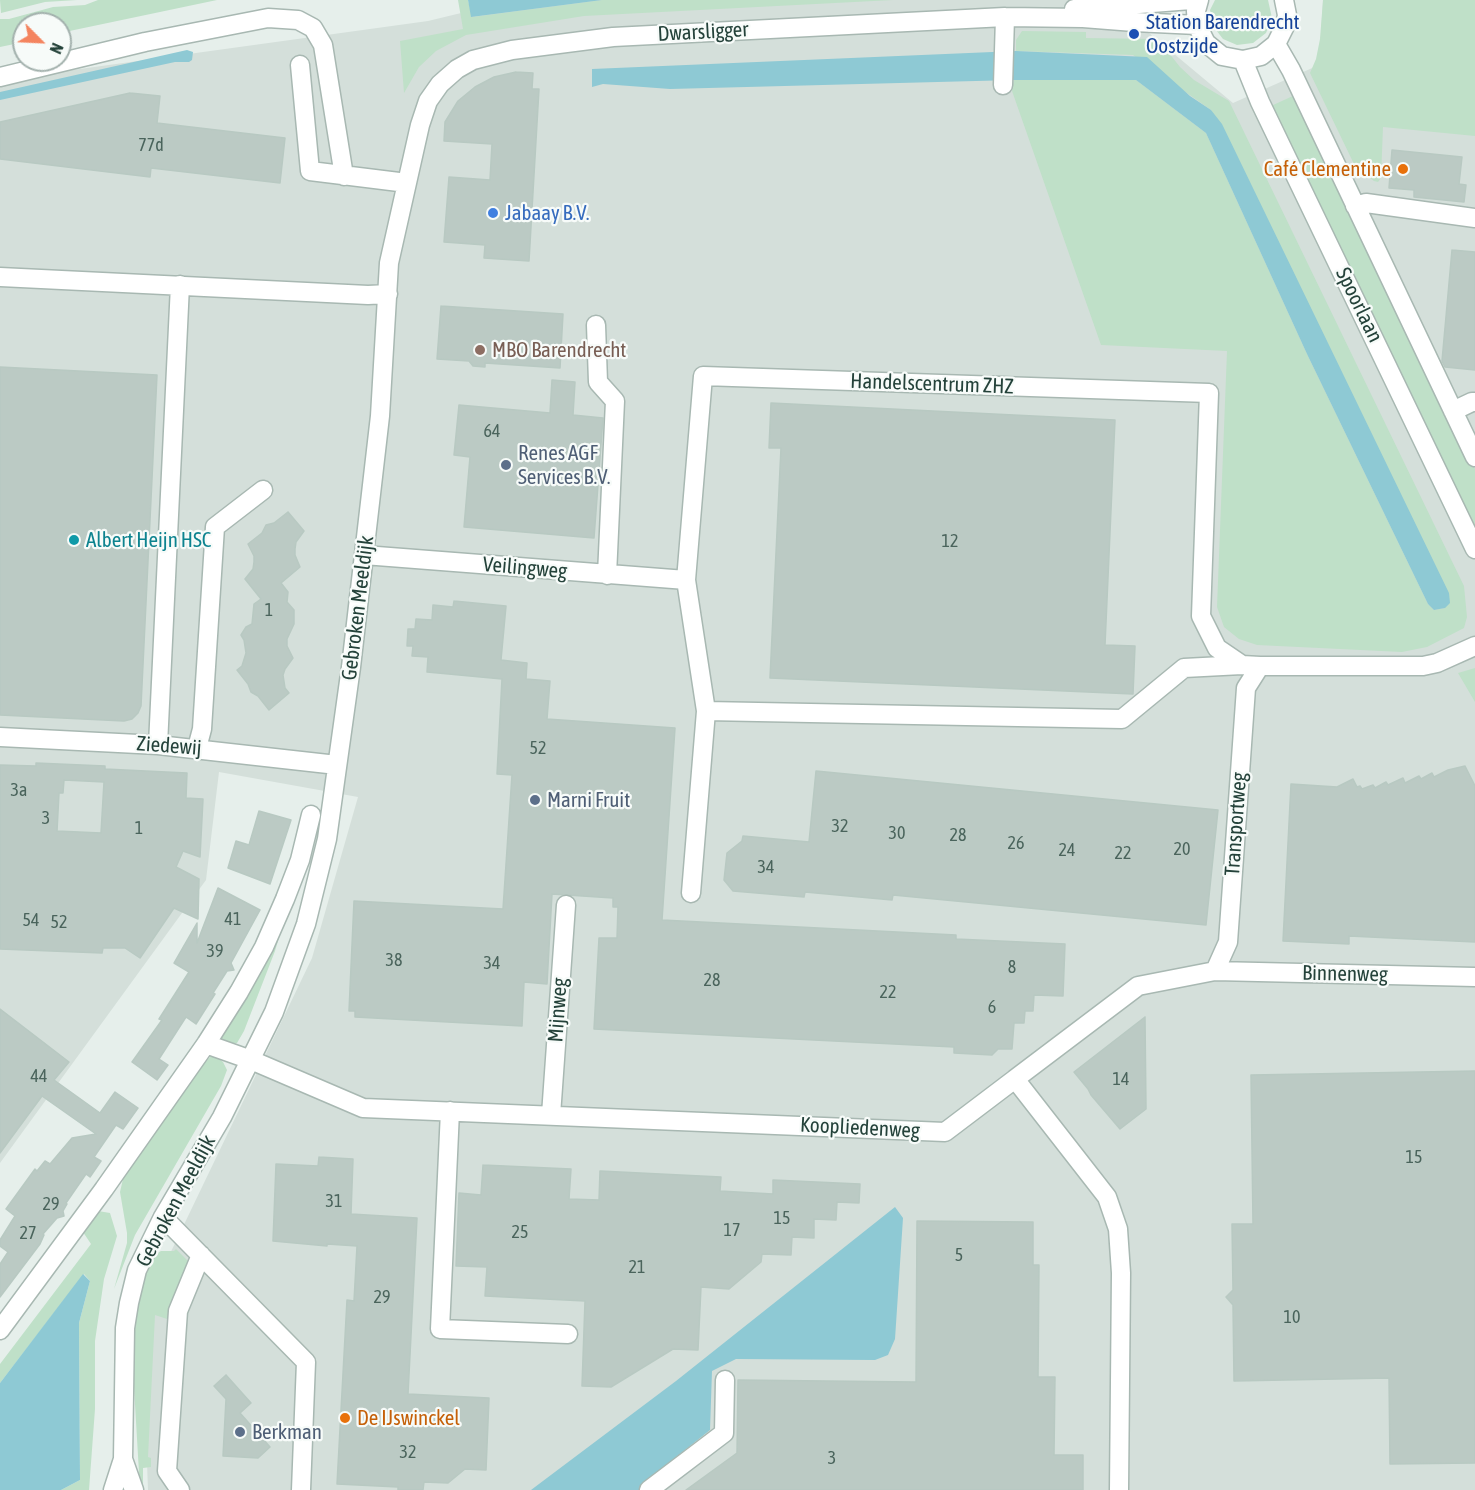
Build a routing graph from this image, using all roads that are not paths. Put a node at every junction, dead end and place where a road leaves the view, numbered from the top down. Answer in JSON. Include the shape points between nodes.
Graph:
{"nodes":[{"id":1,"x":1191,"y":0,"type":"edge"},
{"id":2,"x":1199,"y":0,"type":"edge"},
{"id":3,"x":1284,"y":0,"type":"edge"},
{"id":4,"x":1043,"y":16,"type":"junction"},
{"id":5,"x":1005,"y":24,"type":"junction"},
{"id":6,"x":1197,"y":25,"type":"junction"},
{"id":7,"x":1276,"y":44,"type":"junction"},
{"id":8,"x":1243,"y":60,"type":"junction"},
{"id":9,"x":300,"y":65,"type":"dead end"},
{"id":10,"x":0,"y":77,"type":"edge"},
{"id":11,"x":1003,"y":85,"type":"dead end"},
{"id":12,"x":417,"y":146,"type":"joint"},
{"id":13,"x":344,"y":176,"type":"junction"},
{"id":14,"x":407,"y":183,"type":"junction"},
{"id":15,"x":1355,"y":206,"type":"junction"},
{"id":16,"x":1475,"y":218,"type":"edge"},
{"id":17,"x":0,"y":277,"type":"edge"},
{"id":18,"x":180,"y":285,"type":"junction"},
{"id":19,"x":388,"y":294,"type":"junction"},
{"id":20,"x":596,"y":325,"type":"dead end"},
{"id":21,"x":1475,"y":402,"type":"edge"},
{"id":22,"x":1453,"y":411,"type":"junction"},
{"id":23,"x":1475,"y":457,"type":"edge"},
{"id":24,"x":263,"y":490,"type":"dead end"},
{"id":25,"x":1475,"y":549,"type":"edge"},
{"id":26,"x":364,"y":555,"type":"junction"},
{"id":27,"x":607,"y":575,"type":"junction"},
{"id":28,"x":686,"y":580,"type":"junction"},
{"id":29,"x":1475,"y":646,"type":"edge"},
{"id":30,"x":1251,"y":666,"type":"junction"},
{"id":31,"x":706,"y":711,"type":"junction"},
{"id":32,"x":0,"y":737,"type":"edge"},
{"id":33,"x":158,"y":745,"type":"junction"},
{"id":34,"x":197,"y":748,"type":"junction"},
{"id":35,"x":337,"y":765,"type":"junction"},
{"id":36,"x":311,"y":816,"type":"dead end"},
{"id":37,"x":691,"y":893,"type":"dead end"},
{"id":38,"x":566,"y":905,"type":"dead end"},
{"id":39,"x":1215,"y":971,"type":"junction"},
{"id":40,"x":1475,"y":977,"type":"edge"},
{"id":41,"x":206,"y":1044,"type":"junction"},
{"id":42,"x":251,"y":1060,"type":"junction"},
{"id":43,"x":1016,"y":1078,"type":"junction"},
{"id":44,"x":450,"y":1111,"type":"junction"},
{"id":45,"x":551,"y":1115,"type":"junction"},
{"id":46,"x":163,"y":1217,"type":"junction"},
{"id":47,"x":201,"y":1255,"type":"junction"},
{"id":48,"x":0,"y":1330,"type":"edge"},
{"id":49,"x":568,"y":1334,"type":"dead end"},
{"id":50,"x":725,"y":1380,"type":"dead end"},
{"id":51,"x":123,"y":1459,"type":"junction"},
{"id":52,"x":113,"y":1490,"type":"edge"},
{"id":53,"x":134,"y":1490,"type":"edge"},
{"id":54,"x":180,"y":1490,"type":"edge"},
{"id":55,"x":301,"y":1490,"type":"edge"},
{"id":56,"x":649,"y":1490,"type":"edge"},
{"id":57,"x":1119,"y":1490,"type":"edge"}],
"edges":[{"from":1,"to":4,"type":"street","name":"Dwarsligger","via":[[1084,7]]},
{"from":2,"to":6,"type":"street"},
{"from":3,"to":7,"type":"street","via":[[1285,26]]},
{"from":4,"to":5,"type":"street","name":"Dwarsligger"},
{"from":4,"to":6,"type":"street","name":"Dwarsligger"},
{"from":5,"to":11,"type":"street"},
{"from":5,"to":12,"type":"street","name":"Dwarsligger","via":[[613,37],[512,50],[473,60],[440,84],[428,101]]},
{"from":6,"to":8,"type":"street","via":[[1213,51],[1232,60]]},
{"from":7,"to":8,"type":"street","via":[[1261,56]]},
{"from":7,"to":15,"type":"street","name":"Spoorlaan"},
{"from":8,"to":25,"type":"street","name":"Spoorlaan"},
{"from":9,"to":13,"type":"street","via":[[310,171]]},
{"from":10,"to":13,"type":"street","via":[[145,42],[268,18],[298,20],[313,28],[323,45]]},
{"from":12,"to":14,"type":"street","name":"Gebroken Meeldijk"},
{"from":13,"to":14,"type":"street"},
{"from":14,"to":19,"type":"street","name":"Gebroken Meeldijk","via":[[394,233]]},
{"from":15,"to":16,"type":"street","via":[[1366,203]]},
{"from":15,"to":22,"type":"street","name":"Spoorlaan"},
{"from":17,"to":18,"type":"street"},
{"from":18,"to":19,"type":"street"},
{"from":18,"to":33,"type":"street"},
{"from":19,"to":26,"type":"street","name":"Gebroken Meeldijk","via":[[380,416]]},
{"from":20,"to":27,"type":"street","via":[[598,382],[615,401]]},
{"from":21,"to":22,"type":"street"},
{"from":22,"to":23,"type":"street","name":"Spoorlaan"},
{"from":24,"to":34,"type":"street","via":[[215,527],[202,729]]},
{"from":26,"to":27,"type":"street","name":"Veilingweg"},
{"from":26,"to":35,"type":"street","name":"Gebroken Meeldijk"},
{"from":27,"to":28,"type":"street","name":"Veilingweg"},
{"from":28,"to":30,"type":"street","name":"Handelscentrum ZHZ","via":[[703,376],[1209,393],[1201,616],[1217,648]]},
{"from":28,"to":31,"type":"street","name":"Handelscentrum ZHZ"},
{"from":29,"to":30,"type":"street","via":[[1423,666]]},
{"from":30,"to":31,"type":"street","via":[[1184,668],[1122,720]]},
{"from":30,"to":39,"type":"street","name":"Transportweg","via":[[1246,688],[1228,942]]},
{"from":31,"to":37,"type":"street","name":"Handelscentrum ZHZ"},
{"from":32,"to":33,"type":"street","name":"Ziedewij"},
{"from":33,"to":34,"type":"street","name":"Ziedewij"},
{"from":34,"to":35,"type":"street","name":"Ziedewij"},
{"from":35,"to":42,"type":"street","name":"Gebroken Meeldijk","via":[[327,839],[306,924],[274,1012]]},
{"from":36,"to":41,"type":"street","via":[[300,860],[264,947]]},
{"from":38,"to":45,"type":"street","name":"Mijnweg"},
{"from":39,"to":40,"type":"street","name":"Binnenweg"},
{"from":39,"to":43,"type":"street","via":[[1138,986]]},
{"from":41,"to":42,"type":"street"},
{"from":41,"to":48,"type":"street"},
{"from":42,"to":44,"type":"street","name":"Koopliedenweg","via":[[363,1108]]},
{"from":42,"to":46,"type":"street","name":"Gebroken Meeldijk"},
{"from":43,"to":45,"type":"street","name":"Koopliedenweg","via":[[945,1132]]},
{"from":43,"to":57,"type":"street","via":[[1107,1197],[1118,1229]]},
{"from":44,"to":45,"type":"street","name":"Koopliedenweg"},
{"from":44,"to":49,"type":"street","via":[[440,1329]]},
{"from":46,"to":47,"type":"street"},
{"from":46,"to":51,"type":"street","name":"Gebroken Meeldijk","via":[[142,1259],[129,1303],[125,1328]]},
{"from":47,"to":54,"type":"street","via":[[178,1311],[167,1471]]},
{"from":47,"to":55,"type":"street","via":[[306,1362]]},
{"from":50,"to":56,"type":"street","via":[[724,1433]]},
{"from":51,"to":52,"type":"street","name":"Gebroken Meeldijk"},
{"from":51,"to":53,"type":"street","name":"Gebroken Meeldijk"}]}
